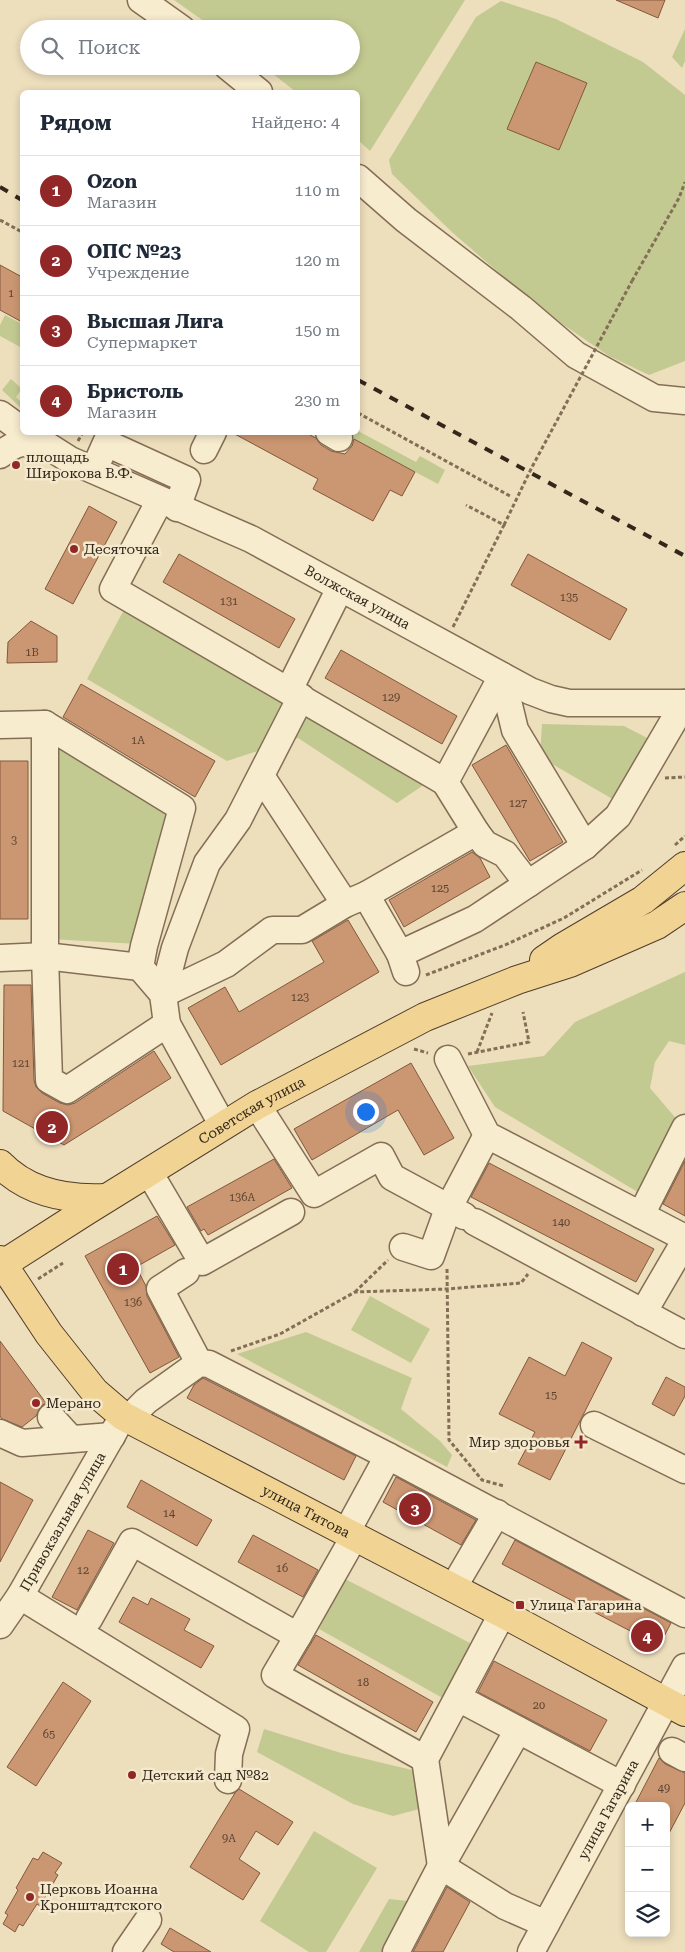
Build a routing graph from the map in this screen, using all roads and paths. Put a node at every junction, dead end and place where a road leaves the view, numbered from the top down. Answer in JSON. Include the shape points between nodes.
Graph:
{"nodes":[{"id":1,"x":141,"y":0,"type":"edge"},
{"id":2,"x":169,"y":20,"type":"edge"},
{"id":3,"x":238,"y":75,"type":"edge"},
{"id":4,"x":257,"y":90,"type":"edge"},
{"id":5,"x":360,"y":180,"type":"edge"},
{"id":6,"x":685,"y":182,"type":"edge"},
{"id":7,"x":0,"y":220,"type":"edge"},
{"id":8,"x":20,"y":231,"type":"edge"},
{"id":9,"x":685,"y":401,"type":"edge"},
{"id":10,"x":0,"y":414,"type":"edge"},
{"id":11,"x":360,"y":414,"type":"edge"},
{"id":12,"x":20,"y":428,"type":"edge"},
{"id":13,"x":30,"y":435,"type":"edge"},
{"id":14,"x":0,"y":455,"type":"edge"},
{"id":15,"x":94,"y":470,"type":"junction"},
{"id":16,"x":510,"y":496,"type":"dead end"},
{"id":17,"x":168,"y":504,"type":"junction"},
{"id":18,"x":466,"y":504,"type":"dead end"},
{"id":19,"x":504,"y":526,"type":"junction"},
{"id":20,"x":340,"y":588,"type":"junction"},
{"id":21,"x":444,"y":645,"type":"junction"},
{"id":22,"x":502,"y":676,"type":"junction"},
{"id":23,"x":295,"y":694,"type":"junction"},
{"id":24,"x":685,"y":703,"type":"edge"},
{"id":25,"x":45,"y":724,"type":"junction"},
{"id":26,"x":0,"y":725,"type":"edge"},
{"id":27,"x":261,"y":776,"type":"junction"},
{"id":28,"x":445,"y":782,"type":"junction"},
{"id":29,"x":476,"y":832,"type":"junction"},
{"id":30,"x":685,"y":836,"type":"edge"},
{"id":31,"x":585,"y":846,"type":"junction"},
{"id":32,"x":678,"y":857,"type":"edge"},
{"id":33,"x":645,"y":868,"type":"dead end"},
{"id":34,"x":528,"y":884,"type":"junction"},
{"id":35,"x":355,"y":899,"type":"junction"},
{"id":36,"x":685,"y":906,"type":"edge"},
{"id":37,"x":45,"y":956,"type":"junction"},
{"id":38,"x":0,"y":958,"type":"edge"},
{"id":39,"x":403,"y":963,"type":"junction"},
{"id":40,"x":140,"y":967,"type":"junction"},
{"id":41,"x":517,"y":980,"type":"junction"},
{"id":42,"x":163,"y":994,"type":"junction"},
{"id":43,"x":495,"y":1006,"type":"dead end"},
{"id":44,"x":523,"y":1012,"type":"dead end"},
{"id":45,"x":167,"y":1024,"type":"junction"},
{"id":46,"x":414,"y":1049,"type":"dead end"},
{"id":47,"x":477,"y":1052,"type":"junction"},
{"id":48,"x":448,"y":1059,"type":"junction"},
{"id":49,"x":257,"y":1105,"type":"junction"},
{"id":50,"x":223,"y":1126,"type":"junction"},
{"id":51,"x":685,"y":1128,"type":"edge"},
{"id":52,"x":486,"y":1136,"type":"junction"},
{"id":53,"x":0,"y":1164,"type":"edge"},
{"id":54,"x":149,"y":1172,"type":"junction"},
{"id":55,"x":106,"y":1198,"type":"junction"},
{"id":56,"x":291,"y":1212,"type":"dead end"},
{"id":57,"x":462,"y":1215,"type":"junction"},
{"id":58,"x":641,"y":1215,"type":"junction"},
{"id":59,"x":685,"y":1240,"type":"edge"},
{"id":60,"x":403,"y":1247,"type":"joint"},
{"id":61,"x":540,"y":1257,"type":"junction"},
{"id":62,"x":1,"y":1264,"type":"edge"},
{"id":63,"x":442,"y":1271,"type":"junction"},
{"id":64,"x":186,"y":1272,"type":"dead end"},
{"id":65,"x":354,"y":1292,"type":"junction"},
{"id":66,"x":644,"y":1313,"type":"junction"},
{"id":67,"x":685,"y":1335,"type":"edge"},
{"id":68,"x":199,"y":1363,"type":"junction"},
{"id":69,"x":50,"y":1417,"type":"dead end"},
{"id":70,"x":121,"y":1424,"type":"junction"},
{"id":71,"x":594,"y":1425,"type":"dead end"},
{"id":72,"x":0,"y":1433,"type":"edge"},
{"id":73,"x":71,"y":1439,"type":"junction"},
{"id":74,"x":388,"y":1456,"type":"junction"},
{"id":75,"x":685,"y":1470,"type":"edge"},
{"id":76,"x":504,"y":1486,"type":"dead end"},
{"id":77,"x":497,"y":1513,"type":"junction"},
{"id":78,"x":350,"y":1535,"type":"junction"},
{"id":79,"x":453,"y":1588,"type":"junction"},
{"id":80,"x":20,"y":1596,"type":"junction"},
{"id":81,"x":502,"y":1614,"type":"junction"},
{"id":82,"x":685,"y":1614,"type":"edge"},
{"id":83,"x":2,"y":1619,"type":"edge"},
{"id":84,"x":89,"y":1619,"type":"dead end"},
{"id":85,"x":298,"y":1636,"type":"junction"},
{"id":86,"x":685,"y":1667,"type":"edge"},
{"id":87,"x":458,"y":1698,"type":"junction"},
{"id":88,"x":676,"y":1707,"type":"edge"},
{"id":89,"x":518,"y":1730,"type":"junction"},
{"id":90,"x":425,"y":1759,"type":"junction"},
{"id":91,"x":228,"y":1780,"type":"dead end"},
{"id":92,"x":622,"y":1785,"type":"junction"},
{"id":93,"x":441,"y":1866,"type":"junction"},
{"id":94,"x":148,"y":1920,"type":"dead end"},
{"id":95,"x":546,"y":1924,"type":"junction"},
{"id":96,"x":126,"y":1952,"type":"edge"},
{"id":97,"x":396,"y":1952,"type":"edge"},
{"id":98,"x":531,"y":1952,"type":"edge"}],
"edges":[{"from":1,"to":2,"type":"street"},
{"from":3,"to":4,"type":"street"},
{"from":5,"to":9,"type":"street","via":[[576,355],[654,398]]},
{"from":6,"to":19,"type":"path","bridge":true,"via":[[532,467]]},
{"from":7,"to":8,"type":"path"},
{"from":10,"to":12,"type":"street","name":"Волжская улица"},
{"from":11,"to":16,"type":"path"},
{"from":13,"to":14,"type":"street"},
{"from":13,"to":15,"type":"street","name":"Волжская улица"},
{"from":15,"to":17,"type":"street","name":"Волжская улица"},
{"from":15,"to":17,"type":"street","via":[[106,443],[187,480]]},
{"from":17,"to":20,"type":"street","name":"Волжская улица","via":[[251,539]]},
{"from":17,"to":23,"type":"street","via":[[107,586]]},
{"from":18,"to":19,"type":"path"},
{"from":19,"to":21,"type":"path"},
{"from":20,"to":21,"type":"street","name":"Волжская улица"},
{"from":20,"to":23,"type":"street"},
{"from":21,"to":22,"type":"street","name":"Волжская улица"},
{"from":22,"to":24,"type":"street","name":"Волжская улица","via":[[544,696],[569,703]]},
{"from":22,"to":28,"type":"street"},
{"from":22,"to":31,"type":"street","via":[[515,730]]},
{"from":23,"to":27,"type":"street"},
{"from":23,"to":28,"type":"street"},
{"from":24,"to":31,"type":"street","via":[[618,816]]},
{"from":25,"to":26,"type":"street"},
{"from":25,"to":37,"type":"street"},
{"from":25,"to":40,"type":"street","via":[[182,808]]},
{"from":27,"to":35,"type":"street"},
{"from":27,"to":42,"type":"street","via":[[238,820],[207,863],[175,948]]},
{"from":28,"to":29,"type":"street"},
{"from":29,"to":34,"type":"street","via":[[485,844],[506,854]]},
{"from":29,"to":35,"type":"street"},
{"from":30,"to":32,"type":"path"},
{"from":31,"to":34,"type":"street"},
{"from":32,"to":41,"type":"main road","via":[[644,900],[563,947]]},
{"from":33,"to":39,"type":"path","via":[[564,918],[505,945],[426,975]]},
{"from":34,"to":39,"type":"street"},
{"from":35,"to":39,"type":"street"},
{"from":35,"to":42,"type":"street","via":[[302,930],[272,930],[226,964]]},
{"from":36,"to":41,"type":"main road","via":[[657,925],[570,964]]},
{"from":37,"to":38,"type":"street"},
{"from":37,"to":40,"type":"street"},
{"from":37,"to":45,"type":"street","via":[[49,1080],[66,1090]]},
{"from":40,"to":42,"type":"street"},
{"from":41,"to":49,"type":"main road","name":"Советская улица","via":[[425,1016]]},
{"from":42,"to":45,"type":"street"},
{"from":43,"to":47,"type":"path"},
{"from":44,"to":47,"type":"path","via":[[529,1042]]},
{"from":45,"to":50,"type":"street"},
{"from":46,"to":48,"type":"path"},
{"from":47,"to":48,"type":"path"},
{"from":48,"to":52,"type":"street"},
{"from":49,"to":50,"type":"main road","name":"Советская улица"},
{"from":49,"to":57,"type":"street","via":[[314,1194],[381,1156],[392,1177]]},
{"from":50,"to":54,"type":"main road","name":"Советская улица"},
{"from":51,"to":58,"type":"street"},
{"from":52,"to":57,"type":"street"},
{"from":52,"to":58,"type":"street"},
{"from":53,"to":55,"type":"main road","via":[[12,1177],[40,1191],[72,1198]]},
{"from":54,"to":55,"type":"main road","name":"Советская улица"},
{"from":54,"to":56,"type":"street","via":[[202,1262]]},
{"from":55,"to":62,"type":"main road","name":"Советская улица"},
{"from":57,"to":61,"type":"street"},
{"from":57,"to":63,"type":"street"},
{"from":58,"to":59,"type":"street"},
{"from":59,"to":66,"type":"street"},
{"from":60,"to":63,"type":"street"},
{"from":60,"to":65,"type":"path"},
{"from":61,"to":63,"type":"path","via":[[522,1283]]},
{"from":61,"to":66,"type":"street"},
{"from":62,"to":70,"type":"main road","name":"улица Титова","via":[[49,1334]]},
{"from":63,"to":65,"type":"path"},
{"from":63,"to":76,"type":"path","via":[[449,1440],[482,1480]]},
{"from":64,"to":68,"type":"street","via":[[160,1289]]},
{"from":65,"to":68,"type":"path","via":[[280,1334]]},
{"from":66,"to":67,"type":"street"},
{"from":68,"to":70,"type":"street","name":"Привокзальная улица","via":[[146,1401]]},
{"from":68,"to":74,"type":"street","via":[[208,1364]]},
{"from":69,"to":73,"type":"street"},
{"from":70,"to":73,"type":"street"},
{"from":70,"to":78,"type":"main road","name":"улица Титова"},
{"from":70,"to":80,"type":"street","name":"Привокзальная улица"},
{"from":71,"to":75,"type":"street"},
{"from":72,"to":73,"type":"street","via":[[22,1443]]},
{"from":74,"to":77,"type":"street"},
{"from":74,"to":78,"type":"street"},
{"from":77,"to":79,"type":"street"},
{"from":77,"to":82,"type":"street"},
{"from":78,"to":79,"type":"main road","name":"улица Титова"},
{"from":78,"to":85,"type":"street"},
{"from":79,"to":81,"type":"main road","name":"улица Титова"},
{"from":80,"to":83,"type":"street","name":"Привокзальная улица"},
{"from":80,"to":91,"type":"street","via":[[236,1730],[228,1754]]},
{"from":81,"to":87,"type":"street"},
{"from":81,"to":88,"type":"main road","name":"улица Титова"},
{"from":84,"to":85,"type":"street","via":[[132,1542]]},
{"from":85,"to":90,"type":"street","via":[[275,1675]]},
{"from":86,"to":88,"type":"street","name":"улица Гагарина"},
{"from":87,"to":89,"type":"street"},
{"from":87,"to":90,"type":"street"},
{"from":88,"to":92,"type":"street","name":"улица Гагарина"},
{"from":89,"to":92,"type":"street"},
{"from":89,"to":93,"type":"street"},
{"from":90,"to":93,"type":"street"},
{"from":92,"to":95,"type":"street","name":"улица Гагарина"},
{"from":93,"to":95,"type":"street","via":[[505,1906]]},
{"from":93,"to":97,"type":"street"},
{"from":94,"to":96,"type":"street"},
{"from":95,"to":98,"type":"street","name":"улица Гагарина"}]}
